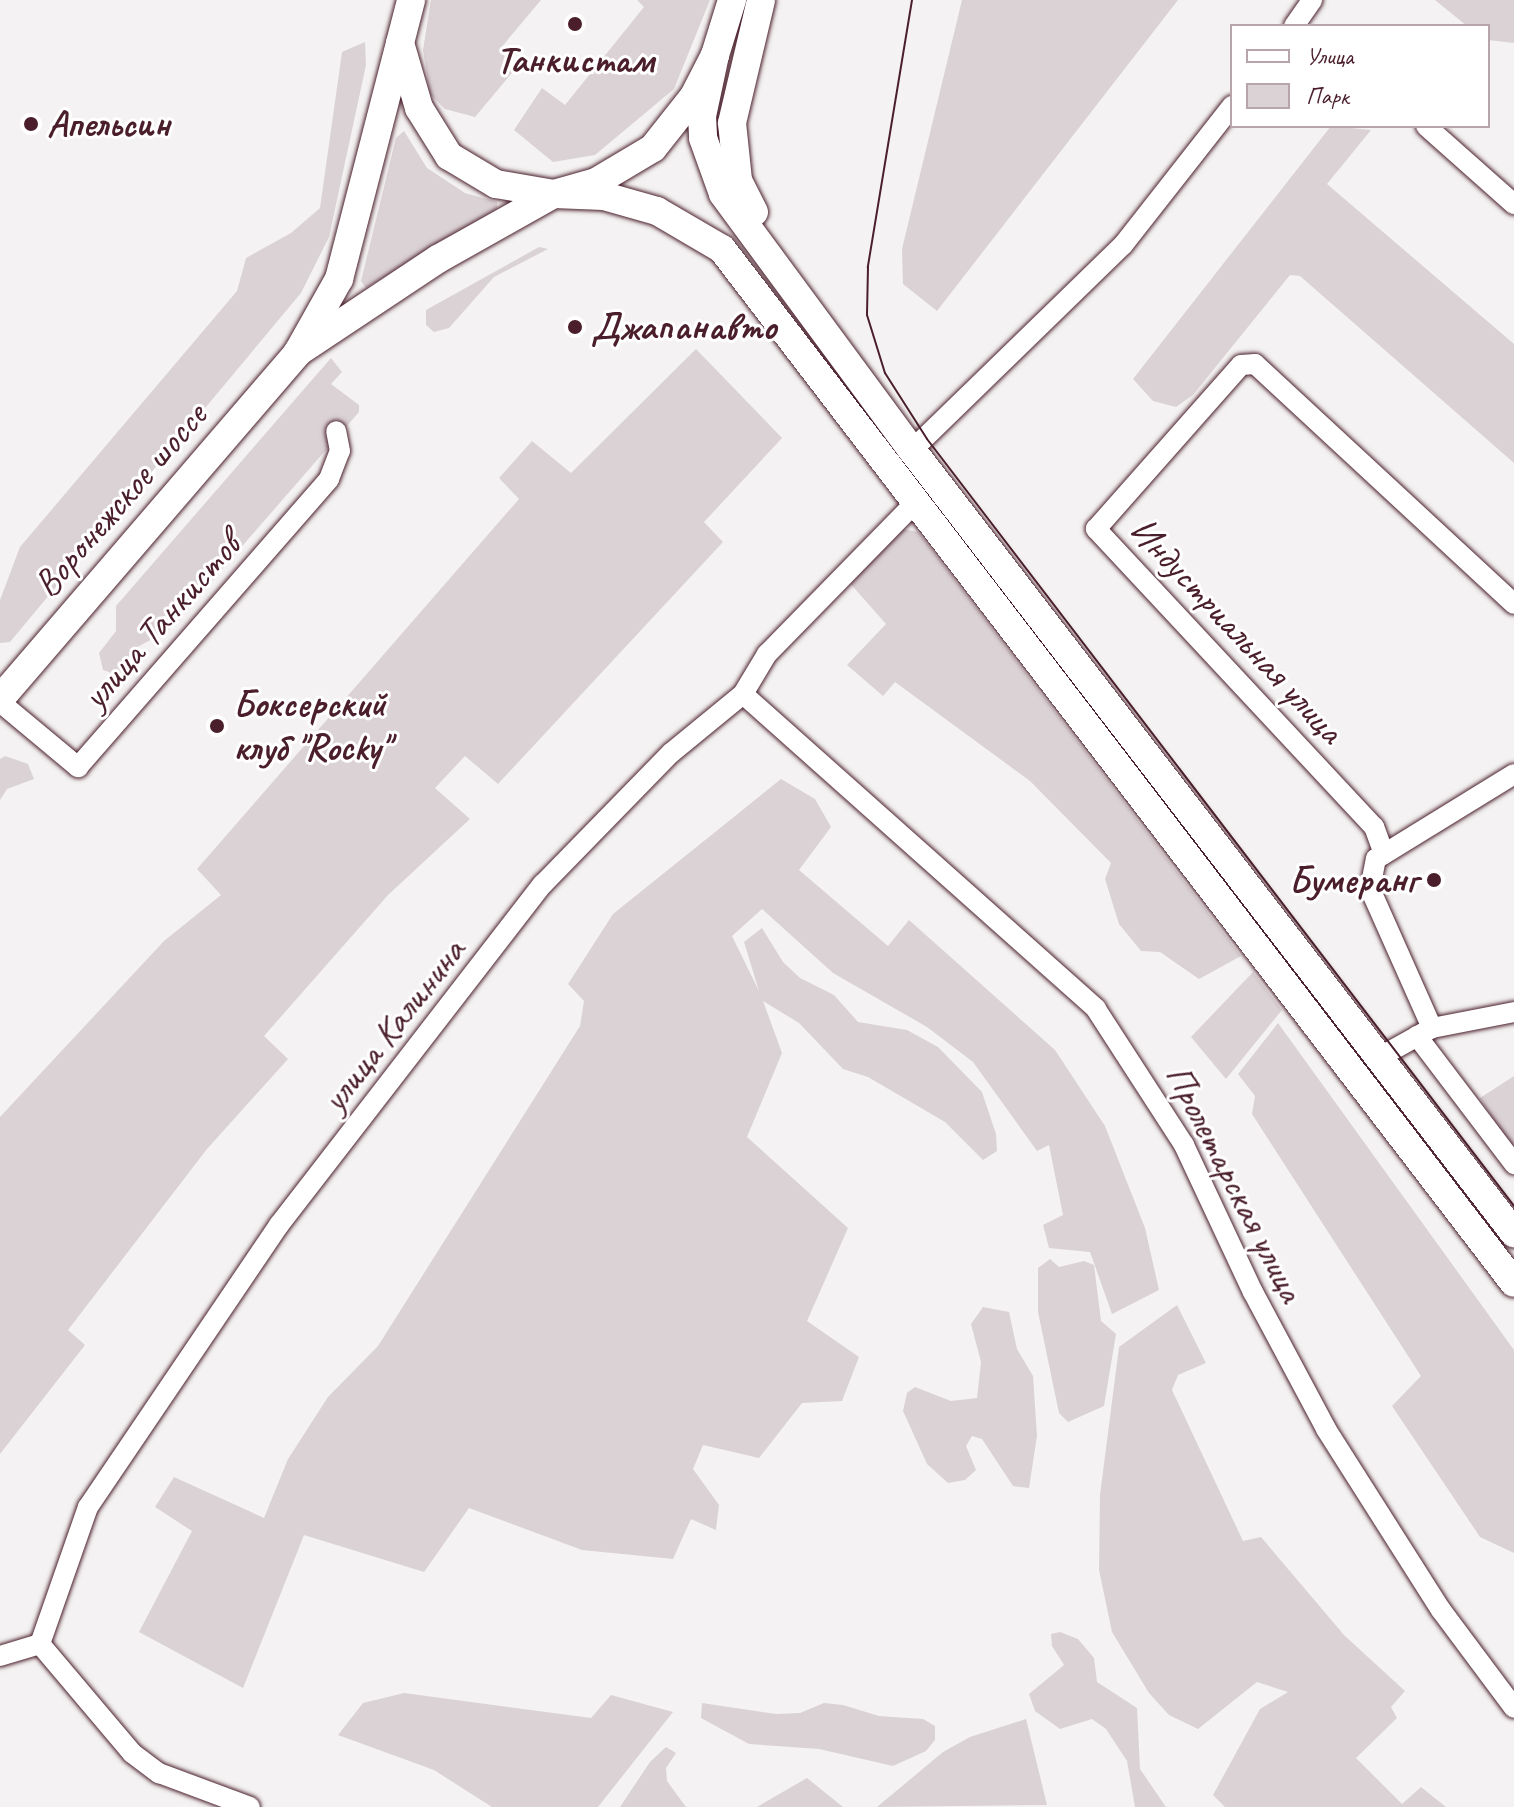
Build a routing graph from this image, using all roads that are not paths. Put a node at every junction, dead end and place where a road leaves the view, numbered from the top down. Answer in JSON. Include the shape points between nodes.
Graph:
{"nodes":[{"id":1,"x":397,"y":0,"type":"edge"},
{"id":2,"x":411,"y":0,"type":"edge"},
{"id":3,"x":761,"y":0,"type":"edge"},
{"id":4,"x":1312,"y":0,"type":"edge"},
{"id":5,"x":732,"y":1,"type":"edge"},
{"id":6,"x":1301,"y":24,"type":"edge"},
{"id":7,"x":400,"y":41,"type":"junction"},
{"id":8,"x":715,"y":55,"type":"junction"},
{"id":9,"x":1230,"y":109,"type":"edge"},
{"id":10,"x":1428,"y":128,"type":"edge"},
{"id":11,"x":554,"y":194,"type":"junction"},
{"id":12,"x":1514,"y":204,"type":"edge"},
{"id":13,"x":811,"y":309,"type":"junction"},
{"id":14,"x":298,"y":352,"type":"junction"},
{"id":15,"x":336,"y":431,"type":"dead end"},
{"id":16,"x":912,"y":450,"type":"junction"},
{"id":17,"x":918,"y":500,"type":"junction"},
{"id":18,"x":1514,"y":604,"type":"edge"},
{"id":19,"x":743,"y":694,"type":"junction"},
{"id":20,"x":0,"y":700,"type":"edge"},
{"id":21,"x":1514,"y":774,"type":"edge"},
{"id":22,"x":1384,"y":854,"type":"junction"},
{"id":23,"x":1514,"y":1012,"type":"edge"},
{"id":24,"x":1425,"y":1032,"type":"junction"},
{"id":25,"x":1380,"y":1057,"type":"junction"},
{"id":26,"x":1514,"y":1164,"type":"edge"},
{"id":27,"x":1514,"y":1233,"type":"edge"},
{"id":28,"x":1514,"y":1283,"type":"edge"},
{"id":29,"x":40,"y":1644,"type":"junction"},
{"id":30,"x":0,"y":1656,"type":"edge"},
{"id":31,"x":1514,"y":1708,"type":"edge"},
{"id":32,"x":250,"y":1807,"type":"edge"}],
"edges":[{"from":1,"to":7,"type":"main road"},
{"from":2,"to":7,"type":"main road"},
{"from":3,"to":13,"type":"main road","via":[[734,97],[732,149],[738,180],[754,212],[811,290]]},
{"from":4,"to":6,"type":"street"},
{"from":5,"to":8,"type":"main road"},
{"from":7,"to":11,"type":"main road","via":[[419,108],[449,156],[496,184]]},
{"from":7,"to":14,"type":"main road","via":[[339,279]]},
{"from":8,"to":11,"type":"main road","via":[[677,121],[653,148],[596,182]]},
{"from":8,"to":13,"type":"main road","via":[[702,116],[706,158],[723,194]]},
{"from":9,"to":16,"type":"street","via":[[1123,245]]},
{"from":10,"to":12,"type":"street"},
{"from":11,"to":14,"type":"main road","via":[[438,259]]},
{"from":11,"to":17,"type":"main road","via":[[604,196],[657,211],[722,249]]},
{"from":13,"to":16,"type":"main road"},
{"from":14,"to":20,"type":"main road","name":"Воронежское шоссе"},
{"from":15,"to":20,"type":"street","name":"улица Танкистов","via":[[340,451],[329,479],[78,767]]},
{"from":16,"to":25,"type":"main road"},
{"from":17,"to":19,"type":"street","name":"улица Калинина","via":[[767,654]]},
{"from":17,"to":28,"type":"main road"},
{"from":18,"to":22,"type":"street","name":"Индустриальная улица","via":[[1255,364],[1241,365],[1096,529],[1374,827]]},
{"from":19,"to":29,"type":"street","name":"улица Калинина","via":[[671,753],[543,884],[279,1225],[88,1507]]},
{"from":19,"to":31,"type":"street","name":"Пролетарская улица","via":[[1096,1009],[1184,1145],[1253,1292],[1326,1429],[1441,1610]]},
{"from":21,"to":22,"type":"street"},
{"from":22,"to":24,"type":"street","via":[[1376,859],[1370,889]]},
{"from":23,"to":24,"type":"street"},
{"from":24,"to":25,"type":"street"},
{"from":24,"to":26,"type":"street"},
{"from":25,"to":27,"type":"main road"},
{"from":29,"to":30,"type":"street"},
{"from":29,"to":32,"type":"street","via":[[132,1753],[159,1773]]}]}
